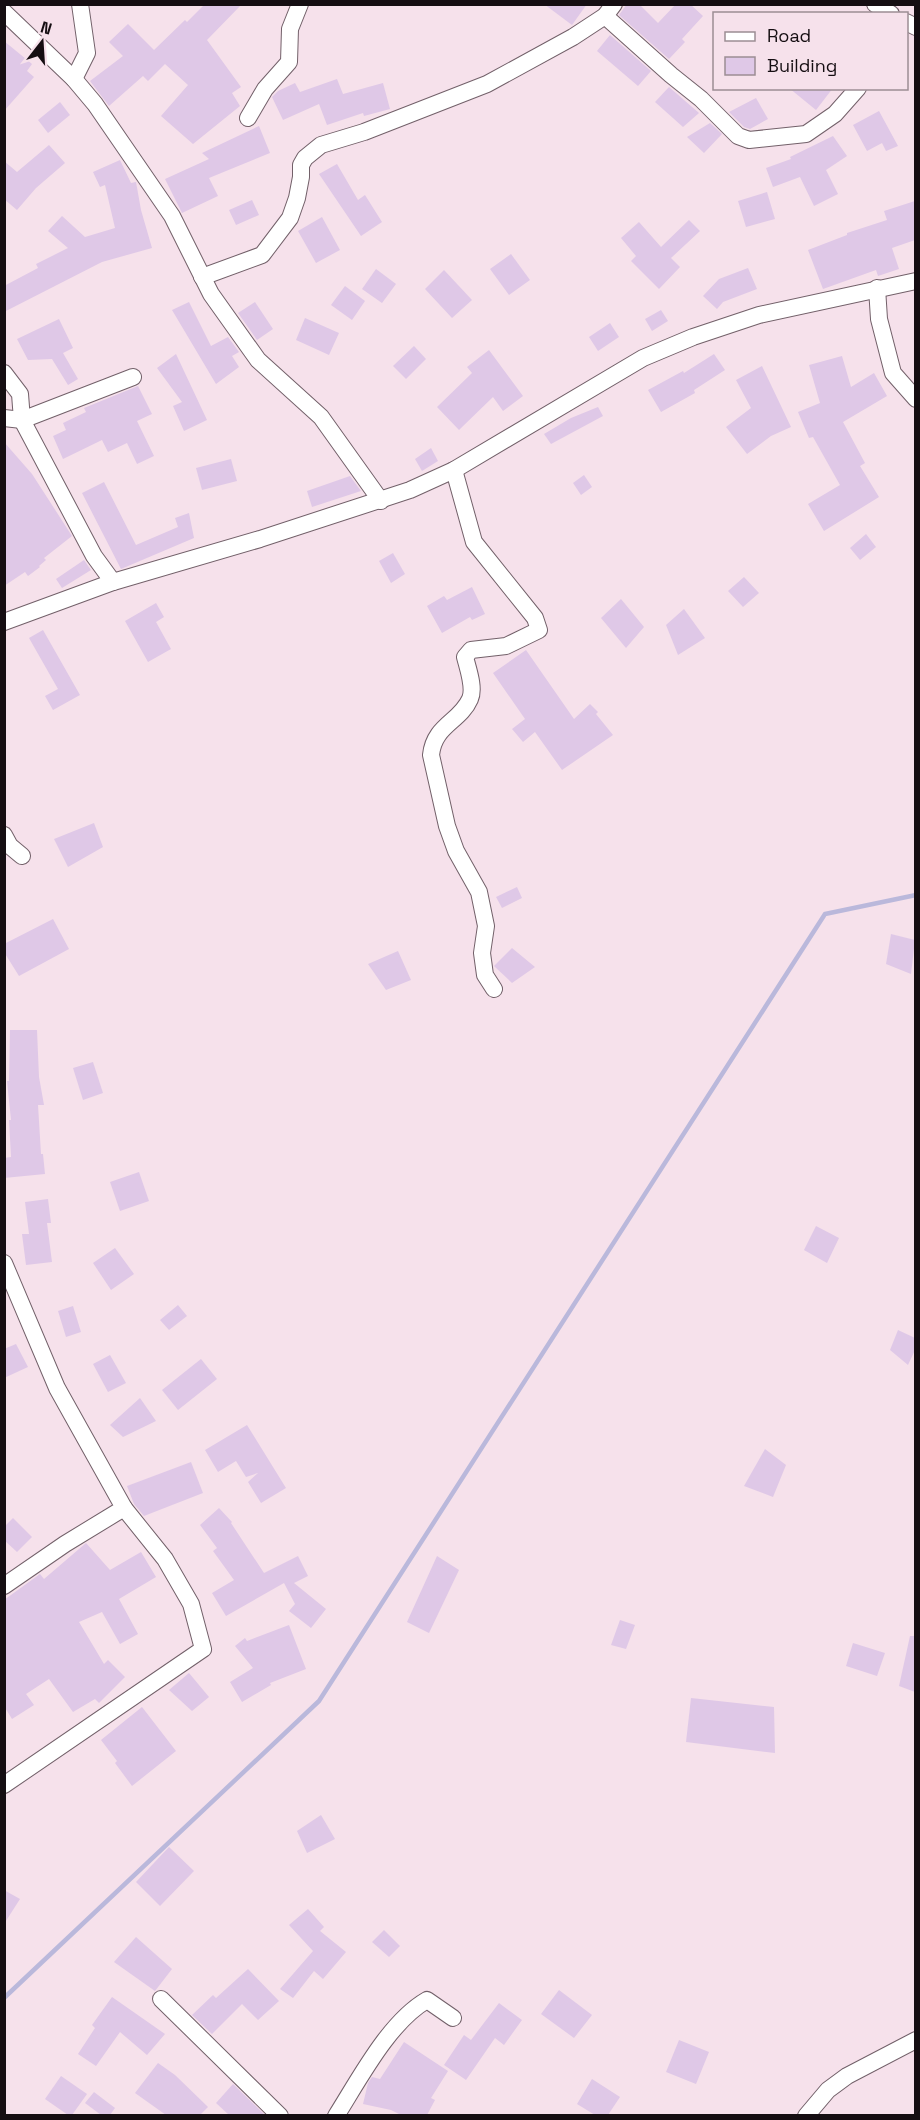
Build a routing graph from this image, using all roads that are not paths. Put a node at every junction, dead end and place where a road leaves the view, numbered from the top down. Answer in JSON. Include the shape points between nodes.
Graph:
{"nodes":[{"id":1,"x":80,"y":4,"type":"edge"},
{"id":2,"x":300,"y":4,"type":"edge"},
{"id":3,"x":875,"y":4,"type":"edge"},
{"id":4,"x":610,"y":10,"type":"edge"},
{"id":5,"x":4,"y":12,"type":"edge"},
{"id":6,"x":888,"y":12,"type":"edge"},
{"id":7,"x":74,"y":79,"type":"junction"},
{"id":8,"x":856,"y":90,"type":"edge"},
{"id":9,"x":248,"y":118,"type":"dead end"},
{"id":10,"x":202,"y":277,"type":"junction"},
{"id":11,"x":915,"y":281,"type":"edge"},
{"id":12,"x":877,"y":288,"type":"junction"},
{"id":13,"x":4,"y":373,"type":"edge"},
{"id":14,"x":133,"y":377,"type":"dead end"},
{"id":15,"x":20,"y":394,"type":"junction"},
{"id":16,"x":915,"y":399,"type":"edge"},
{"id":17,"x":4,"y":405,"type":"edge"},
{"id":18,"x":4,"y":418,"type":"edge"},
{"id":19,"x":22,"y":420,"type":"junction"},
{"id":20,"x":454,"y":470,"type":"junction"},
{"id":21,"x":381,"y":501,"type":"junction"},
{"id":22,"x":113,"y":582,"type":"junction"},
{"id":23,"x":4,"y":622,"type":"edge"},
{"id":24,"x":4,"y":835,"type":"edge"},
{"id":25,"x":22,"y":856,"type":"dead end"},
{"id":26,"x":494,"y":989,"type":"dead end"},
{"id":27,"x":4,"y":1263,"type":"edge"},
{"id":28,"x":123,"y":1508,"type":"junction"},
{"id":29,"x":5,"y":1584,"type":"edge"},
{"id":30,"x":4,"y":1785,"type":"edge"},
{"id":31,"x":161,"y":1999,"type":"dead end"},
{"id":32,"x":453,"y":2018,"type":"dead end"},
{"id":33,"x":915,"y":2040,"type":"edge"},
{"id":34,"x":280,"y":2115,"type":"edge"},
{"id":35,"x":336,"y":2115,"type":"edge"},
{"id":36,"x":806,"y":2115,"type":"edge"}],
"edges":[{"from":1,"to":7,"type":"street","via":[[87,53]]},
{"from":2,"to":9,"type":"street","via":[[290,29],[289,62]]},
{"from":3,"to":6,"type":"street"},
{"from":4,"to":8,"type":"street","via":[[671,75],[738,136],[749,140],[806,134],[835,114]]},
{"from":4,"to":10,"type":"street","via":[[573,36],[487,84],[321,145],[301,165],[290,218],[262,255]]},
{"from":5,"to":7,"type":"street"},
{"from":7,"to":10,"type":"street","via":[[172,216]]},
{"from":10,"to":21,"type":"street","via":[[258,360],[321,417]]},
{"from":11,"to":12,"type":"street"},
{"from":12,"to":16,"type":"street","via":[[879,319],[893,373]]},
{"from":12,"to":20,"type":"street","via":[[759,315],[643,358]]},
{"from":13,"to":15,"type":"street"},
{"from":14,"to":19,"type":"street"},
{"from":15,"to":17,"type":"street"},
{"from":15,"to":19,"type":"street"},
{"from":18,"to":19,"type":"street"},
{"from":19,"to":22,"type":"street","via":[[94,556]]},
{"from":20,"to":21,"type":"street"},
{"from":20,"to":26,"type":"street","via":[[474,542],[535,618],[539,630],[506,646],[471,650],[465,657],[471,697],[432,744],[447,826],[479,892],[486,926],[484,975]]},
{"from":21,"to":22,"type":"street"},
{"from":22,"to":23,"type":"street"},
{"from":24,"to":25,"type":"street"},
{"from":27,"to":28,"type":"street","via":[[57,1389]]},
{"from":28,"to":29,"type":"street"},
{"from":28,"to":30,"type":"street","via":[[165,1559],[191,1604],[202,1649]]},
{"from":31,"to":34,"type":"street"},
{"from":32,"to":35,"type":"street","via":[[427,2000],[415,2007],[392,2031]]},
{"from":33,"to":36,"type":"street","via":[[846,2076]]}]}
